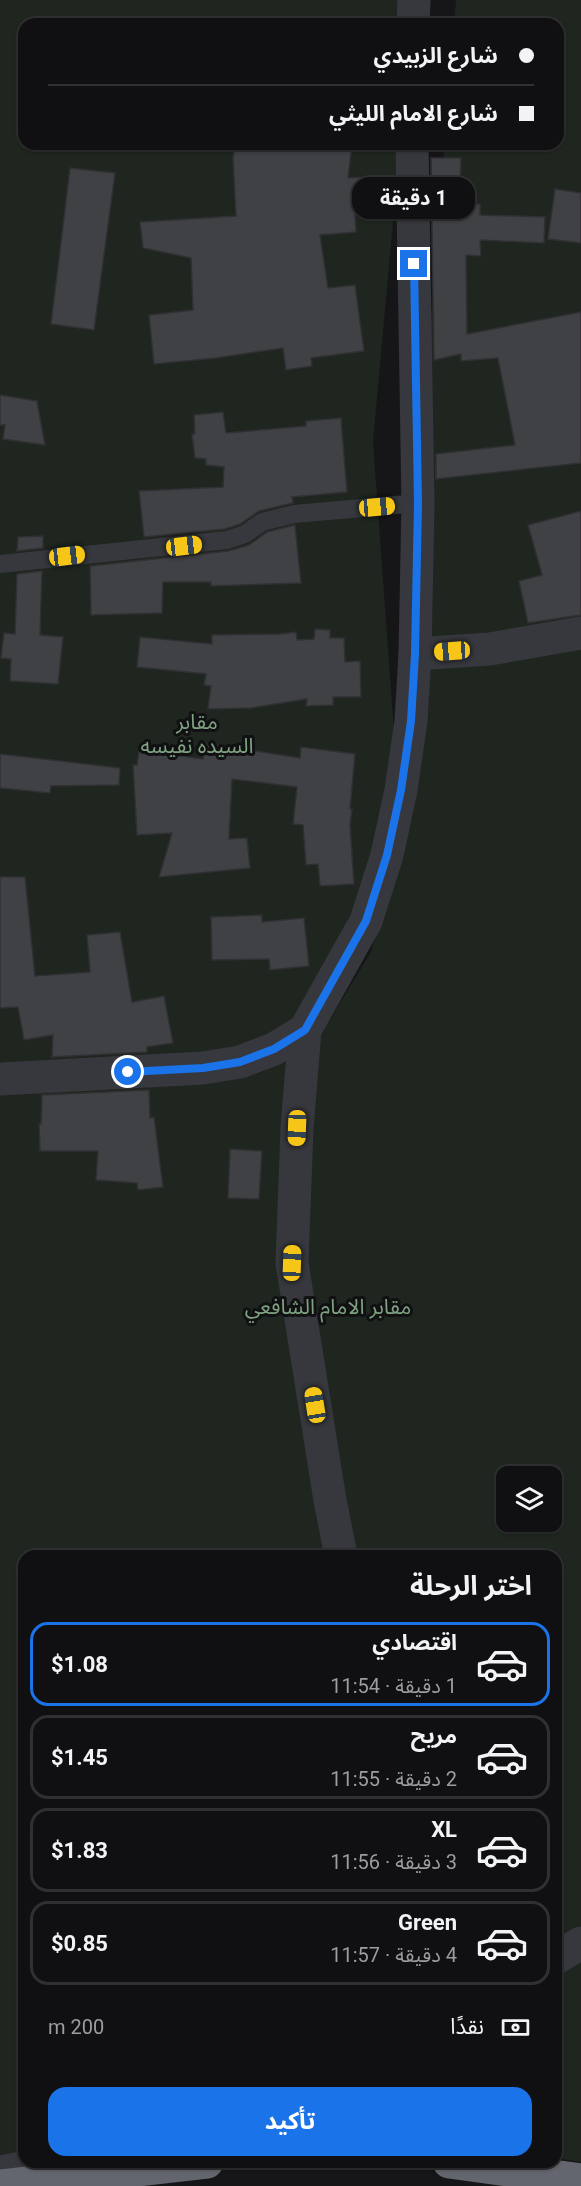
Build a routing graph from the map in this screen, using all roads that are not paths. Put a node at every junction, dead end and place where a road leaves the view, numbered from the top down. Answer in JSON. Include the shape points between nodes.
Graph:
{"nodes":[{"id":1,"x":414,"y":0,"type":"edge"},
{"id":2,"x":413,"y":18,"type":"edge"},
{"id":3,"x":412,"y":150,"type":"edge"},
{"id":4,"x":418,"y":503,"type":"junction"},
{"id":5,"x":0,"y":564,"type":"edge"},
{"id":6,"x":581,"y":633,"type":"edge"},
{"id":7,"x":415,"y":654,"type":"junction"},
{"id":8,"x":305,"y":1030,"type":"junction"},
{"id":9,"x":0,"y":1079,"type":"edge"},
{"id":10,"x":340,"y":1550,"type":"edge"},
{"id":11,"x":581,"y":1943,"type":"edge"},
{"id":12,"x":562,"y":1954,"type":"edge"},
{"id":13,"x":562,"y":2163,"type":"edge"},
{"id":14,"x":581,"y":2166,"type":"edge"},
{"id":15,"x":21,"y":2168,"type":"edge"},
{"id":16,"x":155,"y":2168,"type":"edge"},
{"id":17,"x":484,"y":2168,"type":"edge"},
{"id":18,"x":493,"y":2168,"type":"edge"},
{"id":19,"x":0,"y":2172,"type":"edge"},
{"id":20,"x":581,"y":2180,"type":"edge"},
{"id":21,"x":0,"y":2186,"type":"edge"},
{"id":22,"x":489,"y":2186,"type":"edge"}],
"edges":[{"from":1,"to":2,"type":"street"},
{"from":3,"to":4,"type":"street"},
{"from":4,"to":5,"type":"lane","via":[[294,514],[262,522],[228,540]]},
{"from":4,"to":7,"type":"street"},
{"from":6,"to":7,"type":"street","via":[[490,649]]},
{"from":7,"to":8,"type":"street","via":[[411,721],[387,855],[366,921]]},
{"from":8,"to":9,"type":"street","via":[[257,1056],[203,1068]]},
{"from":8,"to":10,"type":"street","via":[[292,1263]]},
{"from":11,"to":12,"type":"street"},
{"from":13,"to":14,"type":"street"},
{"from":15,"to":19,"type":"street"},
{"from":16,"to":21,"type":"highway"},
{"from":17,"to":22,"type":"street"},
{"from":18,"to":20,"type":"highway","bridge":true}]}
